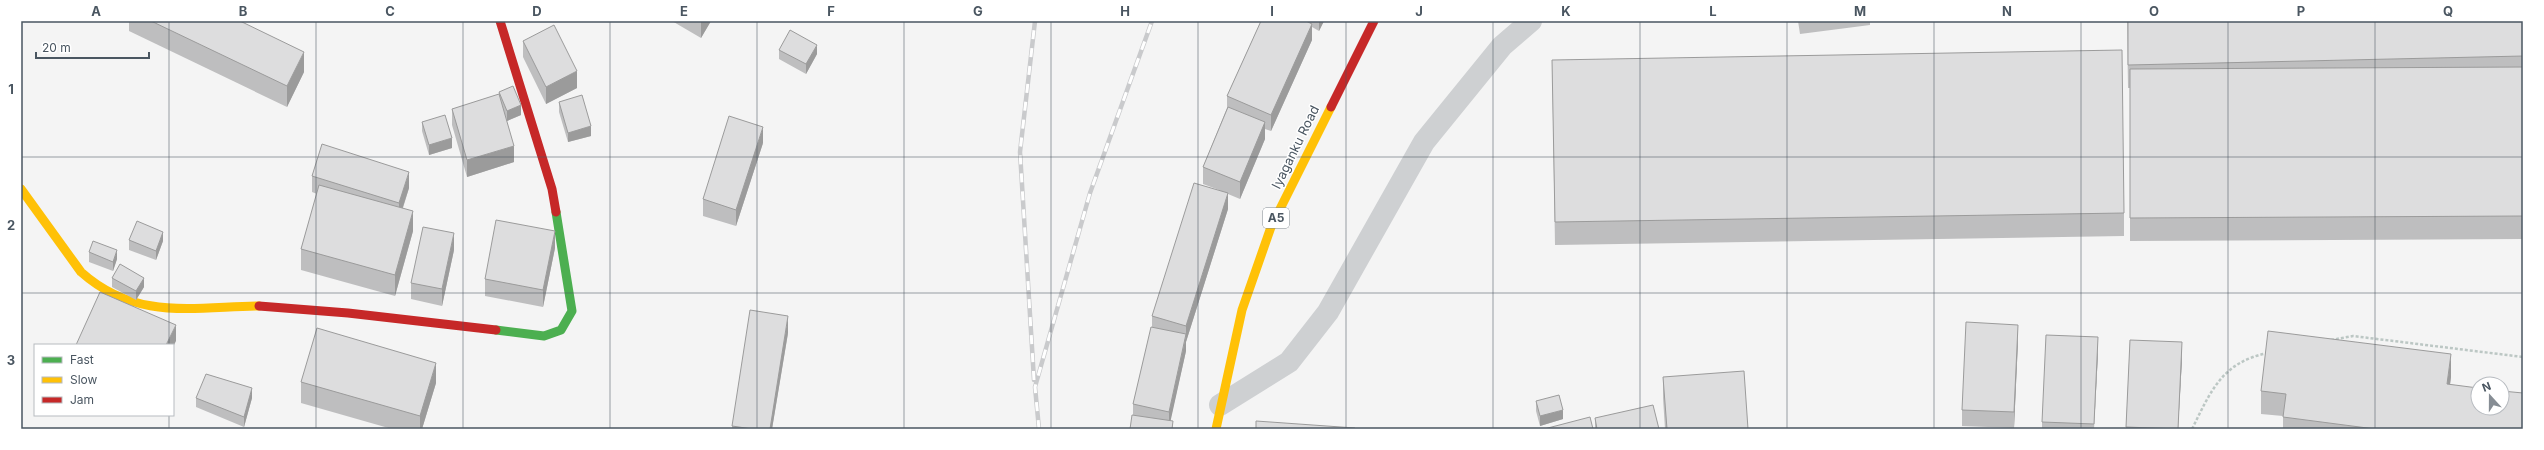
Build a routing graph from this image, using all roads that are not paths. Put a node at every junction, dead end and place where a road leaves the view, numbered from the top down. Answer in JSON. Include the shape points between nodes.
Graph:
{"nodes":[{"id":1,"x":500,"y":21,"type":"edge"},
{"id":2,"x":1374,"y":21,"type":"edge"},
{"id":3,"x":1532,"y":21,"type":"edge"},
{"id":4,"x":21,"y":189,"type":"edge"},
{"id":5,"x":1220,"y":405,"type":"junction"},
{"id":6,"x":1216,"y":429,"type":"edge"}],
"edges":[{"from":1,"to":4,"type":"main road","via":[[552,188],[572,311],[561,330],[544,336],[281,307],[172,311],[142,305],[111,293],[92,281],[71,260]]},
{"from":2,"to":5,"type":"main road","name":"Iyaganku Road","number":"A5","via":[[1271,227],[1242,310]]},
{"from":3,"to":5,"type":"lane","via":[[1502,46],[1424,142],[1328,312],[1289,362]]},
{"from":5,"to":6,"type":"main road","name":"Iyaganku Road","number":"A5"}]}
